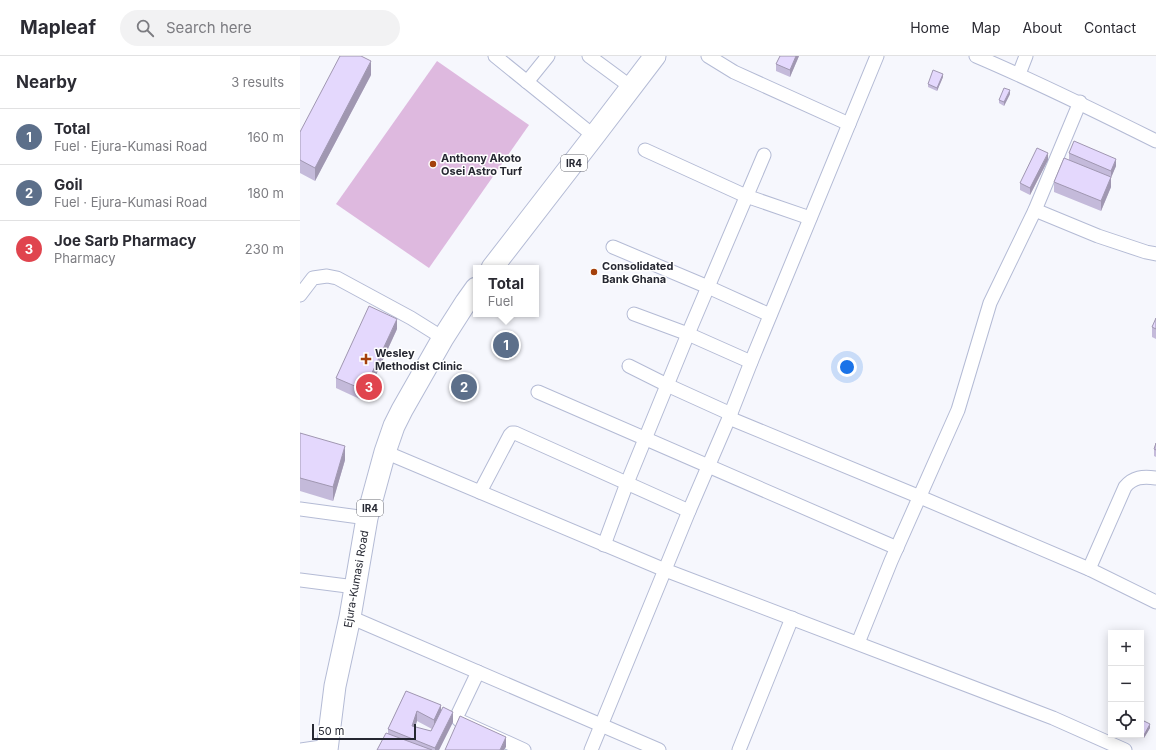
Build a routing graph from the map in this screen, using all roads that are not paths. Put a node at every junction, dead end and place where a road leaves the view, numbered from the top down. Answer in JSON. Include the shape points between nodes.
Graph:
{"nodes":[{"id":1,"x":495,"y":56,"type":"edge"},
{"id":2,"x":548,"y":56,"type":"edge"},
{"id":3,"x":589,"y":56,"type":"edge"},
{"id":4,"x":654,"y":56,"type":"edge"},
{"id":5,"x":708,"y":56,"type":"edge"},
{"id":6,"x":877,"y":56,"type":"edge"},
{"id":7,"x":976,"y":56,"type":"edge"},
{"id":8,"x":1026,"y":56,"type":"edge"},
{"id":9,"x":1019,"y":74,"type":"junction"},
{"id":10,"x":527,"y":82,"type":"junction"},
{"id":11,"x":631,"y":87,"type":"junction"},
{"id":12,"x":1080,"y":102,"type":"junction"},
{"id":13,"x":849,"y":124,"type":"junction"},
{"id":14,"x":594,"y":136,"type":"junction"},
{"id":15,"x":1156,"y":140,"type":"edge"},
{"id":16,"x":644,"y":150,"type":"dead end"},
{"id":17,"x":764,"y":155,"type":"dead end"},
{"id":18,"x":746,"y":196,"type":"junction"},
{"id":19,"x":1035,"y":210,"type":"junction"},
{"id":20,"x":810,"y":218,"type":"junction"},
{"id":21,"x":613,"y":247,"type":"dead end"},
{"id":22,"x":1156,"y":254,"type":"edge"},
{"id":23,"x":494,"y":265,"type":"edge"},
{"id":24,"x":708,"y":287,"type":"junction"},
{"id":25,"x":473,"y":292,"type":"edge"},
{"id":26,"x":300,"y":295,"type":"edge"},
{"id":27,"x":634,"y":314,"type":"dead end"},
{"id":28,"x":770,"y":315,"type":"junction"},
{"id":29,"x":688,"y":334,"type":"junction"},
{"id":30,"x":442,"y":338,"type":"junction"},
{"id":31,"x":751,"y":362,"type":"junction"},
{"id":32,"x":629,"y":366,"type":"dead end"},
{"id":33,"x":667,"y":385,"type":"junction"},
{"id":34,"x":538,"y":392,"type":"dead end"},
{"id":35,"x":730,"y":416,"type":"junction"},
{"id":36,"x":645,"y":438,"type":"junction"},
{"id":37,"x":385,"y":452,"type":"junction"},
{"id":38,"x":709,"y":466,"type":"junction"},
{"id":39,"x":1156,"y":478,"type":"edge"},
{"id":40,"x":626,"y":483,"type":"junction"},
{"id":41,"x":480,"y":492,"type":"junction"},
{"id":42,"x":920,"y":497,"type":"junction"},
{"id":43,"x":300,"y":509,"type":"edge"},
{"id":44,"x":689,"y":511,"type":"junction"},
{"id":45,"x":367,"y":518,"type":"junction"},
{"id":46,"x":604,"y":545,"type":"junction"},
{"id":47,"x":896,"y":548,"type":"junction"},
{"id":48,"x":1089,"y":569,"type":"junction"},
{"id":49,"x":665,"y":570,"type":"junction"},
{"id":50,"x":300,"y":580,"type":"edge"},
{"id":51,"x":355,"y":587,"type":"junction"},
{"id":52,"x":1156,"y":602,"type":"edge"},
{"id":53,"x":350,"y":617,"type":"junction"},
{"id":54,"x":792,"y":618,"type":"junction"},
{"id":55,"x":858,"y":643,"type":"junction"},
{"id":56,"x":478,"y":672,"type":"junction"},
{"id":57,"x":602,"y":726,"type":"junction"},
{"id":58,"x":327,"y":748,"type":"edge"},
{"id":59,"x":300,"y":750,"type":"edge"},
{"id":60,"x":524,"y":750,"type":"edge"},
{"id":61,"x":591,"y":750,"type":"edge"},
{"id":62,"x":659,"y":750,"type":"edge"},
{"id":63,"x":739,"y":750,"type":"edge"},
{"id":64,"x":1125,"y":750,"type":"edge"}],
"edges":[{"from":1,"to":10,"type":"street"},
{"from":2,"to":10,"type":"street"},
{"from":3,"to":11,"type":"street"},
{"from":4,"to":11,"type":"main road","number":"IR4"},
{"from":5,"to":13,"type":"street","via":[[734,72]]},
{"from":6,"to":13,"type":"street"},
{"from":7,"to":9,"type":"street"},
{"from":8,"to":9,"type":"street"},
{"from":9,"to":12,"type":"street"},
{"from":10,"to":14,"type":"street"},
{"from":11,"to":14,"type":"main road","number":"IR4"},
{"from":12,"to":15,"type":"street"},
{"from":12,"to":19,"type":"street"},
{"from":13,"to":20,"type":"street"},
{"from":14,"to":23,"type":"main road","number":"IR4"},
{"from":16,"to":18,"type":"street"},
{"from":17,"to":18,"type":"street"},
{"from":18,"to":20,"type":"street"},
{"from":18,"to":24,"type":"street"},
{"from":19,"to":22,"type":"street","via":[[1098,236]]},
{"from":19,"to":42,"type":"street","via":[[990,303],[958,410]]},
{"from":20,"to":28,"type":"street"},
{"from":21,"to":24,"type":"street"},
{"from":24,"to":28,"type":"street"},
{"from":24,"to":29,"type":"street"},
{"from":25,"to":30,"type":"main road","name":"Ejura-Kumasi Road","number":"IR4"},
{"from":26,"to":30,"type":"street","via":[[313,278],[337,278]]},
{"from":27,"to":29,"type":"street"},
{"from":28,"to":31,"type":"street"},
{"from":29,"to":31,"type":"street"},
{"from":29,"to":33,"type":"street"},
{"from":30,"to":37,"type":"main road","name":"Ejura-Kumasi Road","number":"IR4","via":[[394,426]]},
{"from":31,"to":35,"type":"street"},
{"from":32,"to":33,"type":"street"},
{"from":33,"to":35,"type":"street"},
{"from":33,"to":36,"type":"street"},
{"from":34,"to":36,"type":"street"},
{"from":35,"to":38,"type":"street"},
{"from":35,"to":42,"type":"street"},
{"from":36,"to":38,"type":"street"},
{"from":36,"to":40,"type":"street"},
{"from":37,"to":41,"type":"street"},
{"from":37,"to":45,"type":"main road","name":"Ejura-Kumasi Road","number":"IR4"},
{"from":38,"to":44,"type":"street"},
{"from":38,"to":47,"type":"street"},
{"from":39,"to":48,"type":"street","via":[[1140,477],[1130,480]]},
{"from":40,"to":41,"type":"street","via":[[515,432],[510,435]]},
{"from":40,"to":44,"type":"street"},
{"from":40,"to":46,"type":"street"},
{"from":41,"to":46,"type":"street"},
{"from":42,"to":47,"type":"street"},
{"from":42,"to":48,"type":"street"},
{"from":43,"to":45,"type":"street"},
{"from":44,"to":49,"type":"street"},
{"from":45,"to":51,"type":"main road","name":"Ejura-Kumasi Road","number":"IR4"},
{"from":46,"to":49,"type":"street"},
{"from":47,"to":55,"type":"street"},
{"from":48,"to":52,"type":"street"},
{"from":49,"to":54,"type":"street"},
{"from":49,"to":57,"type":"street"},
{"from":50,"to":51,"type":"street"},
{"from":51,"to":53,"type":"main road","name":"Ejura-Kumasi Road","number":"IR4"},
{"from":53,"to":56,"type":"street"},
{"from":53,"to":58,"type":"main road","name":"Ejura-Kumasi Road","number":"IR4"},
{"from":54,"to":55,"type":"street"},
{"from":54,"to":63,"type":"street"},
{"from":55,"to":64,"type":"street","via":[[1053,718]]},
{"from":56,"to":57,"type":"street"},
{"from":56,"to":60,"type":"street","via":[[457,718]]},
{"from":57,"to":61,"type":"street"},
{"from":57,"to":62,"type":"street"},
{"from":58,"to":59,"type":"street"}]}
